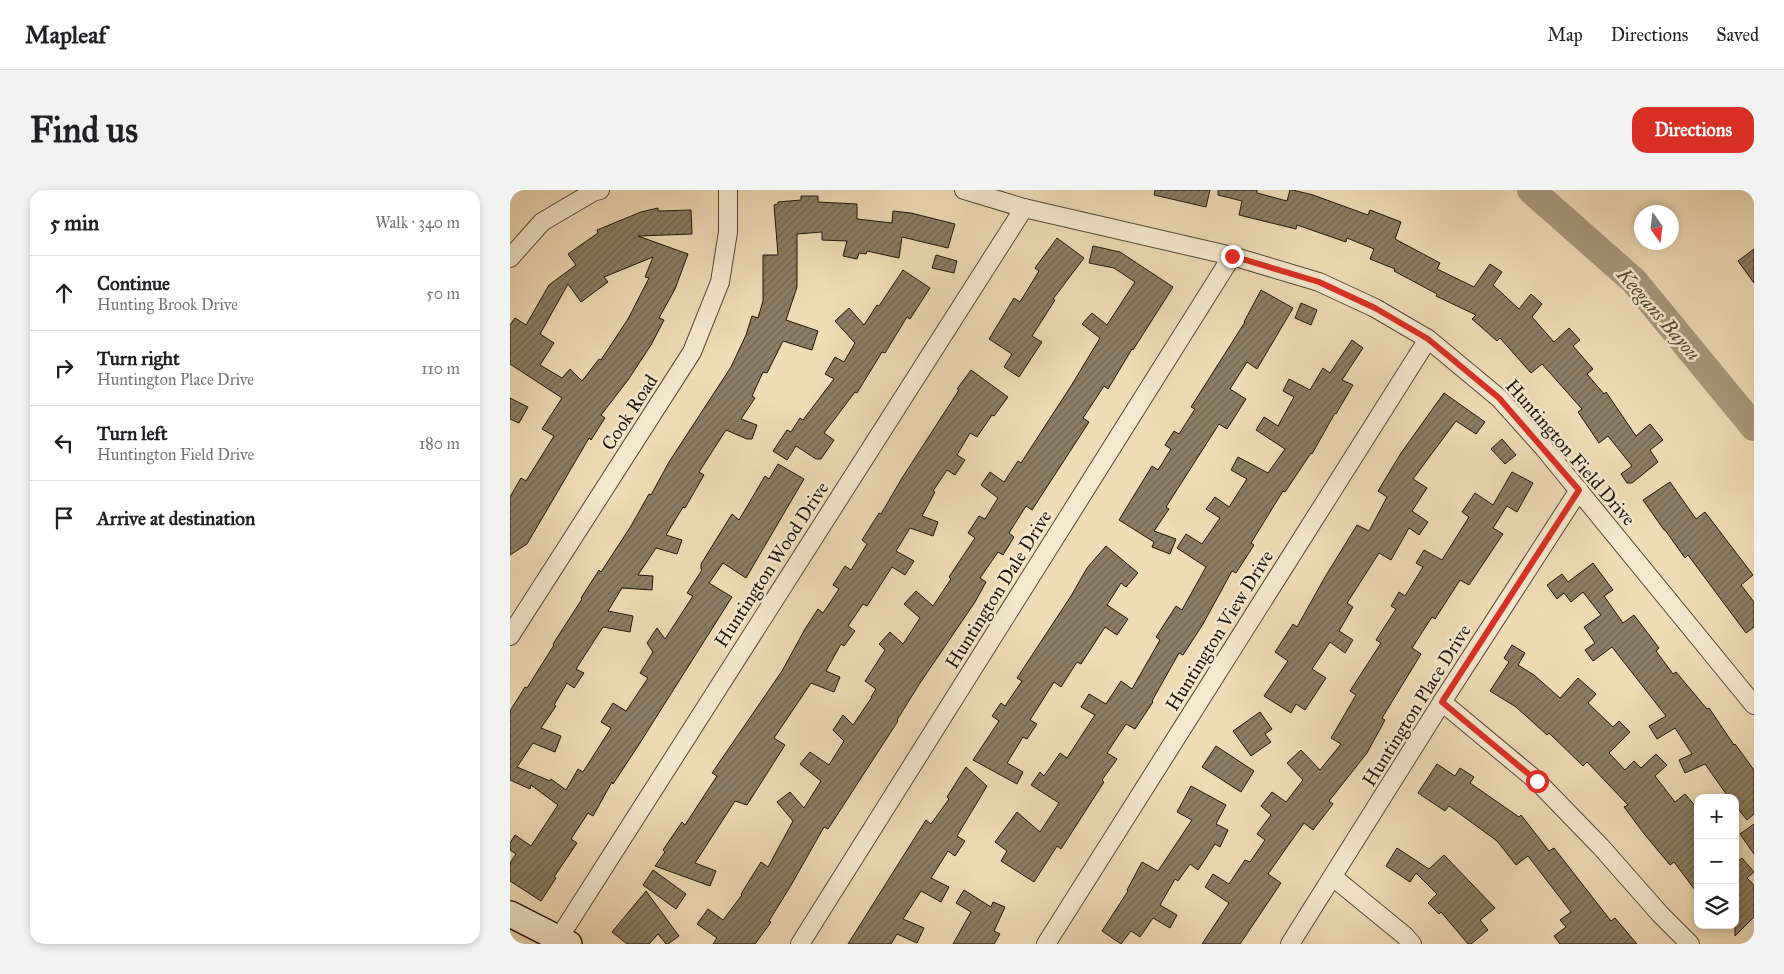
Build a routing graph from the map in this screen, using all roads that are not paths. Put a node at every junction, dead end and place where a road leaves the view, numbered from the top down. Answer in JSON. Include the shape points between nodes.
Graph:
{"nodes":[{"id":1,"x":600,"y":190,"type":"edge"},
{"id":2,"x":728,"y":190,"type":"edge"},
{"id":3,"x":964,"y":190,"type":"edge"},
{"id":4,"x":1024,"y":208,"type":"junction"},
{"id":5,"x":1232,"y":256,"type":"junction"},
{"id":6,"x":510,"y":258,"type":"edge"},
{"id":7,"x":1428,"y":339,"type":"junction"},
{"id":8,"x":1579,"y":490,"type":"junction"},
{"id":9,"x":510,"y":636,"type":"edge"},
{"id":10,"x":1442,"y":702,"type":"junction"},
{"id":11,"x":1754,"y":705,"type":"edge"},
{"id":12,"x":1333,"y":877,"type":"junction"},
{"id":13,"x":510,"y":914,"type":"edge"},
{"id":14,"x":561,"y":942,"type":"edge"},
{"id":15,"x":800,"y":944,"type":"edge"},
{"id":16,"x":1046,"y":944,"type":"edge"},
{"id":17,"x":1290,"y":944,"type":"edge"},
{"id":18,"x":1412,"y":944,"type":"edge"},
{"id":19,"x":1690,"y":944,"type":"edge"}],
"edges":[{"from":1,"to":6,"type":"street","via":[[542,222]]},
{"from":2,"to":9,"type":"street","name":"Cook Road","via":[[728,232],[720,282],[692,352]]},
{"from":3,"to":4,"type":"street","name":"Huntington Field Drive"},
{"from":4,"to":5,"type":"street","name":"Huntington Field Drive"},
{"from":4,"to":14,"type":"street","name":"Huntington Wood Drive"},
{"from":5,"to":7,"type":"street","name":"Huntington Field Drive","via":[[1319,282],[1375,308]]},
{"from":5,"to":15,"type":"street","name":"Huntington Dale Drive"},
{"from":7,"to":8,"type":"street","name":"Huntington Field Drive","via":[[1499,398]]},
{"from":7,"to":16,"type":"street","name":"Huntington View Drive"},
{"from":8,"to":10,"type":"street","name":"Huntington Place Drive"},
{"from":8,"to":11,"type":"street","name":"Huntington Field Drive"},
{"from":10,"to":12,"type":"street","name":"Huntington Place Drive"},
{"from":10,"to":19,"type":"street","via":[[1537,781]]},
{"from":12,"to":17,"type":"street","name":"Huntington Place Drive"},
{"from":12,"to":18,"type":"street"},
{"from":13,"to":14,"type":"main road"}]}
